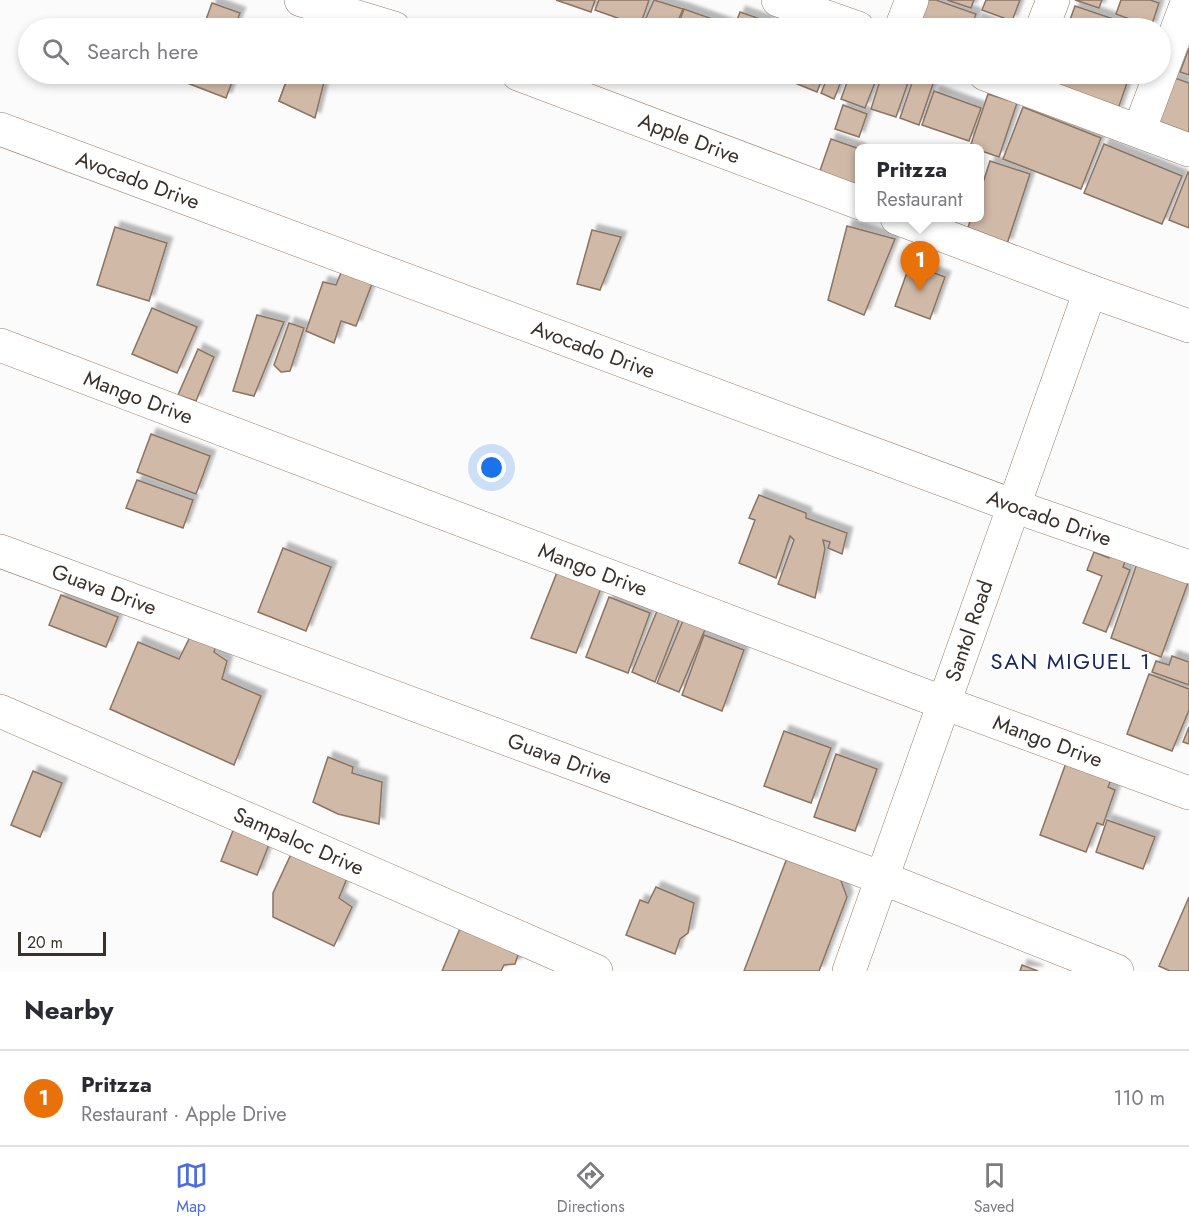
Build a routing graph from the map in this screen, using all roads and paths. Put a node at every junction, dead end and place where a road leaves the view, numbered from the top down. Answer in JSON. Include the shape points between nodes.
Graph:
{"nodes":[{"id":1,"x":301,"y":0,"type":"edge"},
{"id":2,"x":778,"y":0,"type":"edge"},
{"id":3,"x":912,"y":0,"type":"edge"},
{"id":4,"x":1053,"y":0,"type":"edge"},
{"id":5,"x":1188,"y":0,"type":"edge"},
{"id":6,"x":361,"y":18,"type":"edge"},
{"id":7,"x":829,"y":18,"type":"edge"},
{"id":8,"x":905,"y":18,"type":"edge"},
{"id":9,"x":1046,"y":18,"type":"edge"},
{"id":10,"x":1171,"y":45,"type":"edge"},
{"id":11,"x":544,"y":84,"type":"edge"},
{"id":12,"x":1032,"y":84,"type":"edge"},
{"id":13,"x":1157,"y":84,"type":"edge"},
{"id":14,"x":0,"y":129,"type":"edge"},
{"id":15,"x":1139,"y":131,"type":"junction"},
{"id":16,"x":1189,"y":150,"type":"edge"},
{"id":17,"x":855,"y":202,"type":"edge"},
{"id":18,"x":908,"y":222,"type":"edge"},
{"id":19,"x":1090,"y":291,"type":"junction"},
{"id":20,"x":1189,"y":326,"type":"edge"},
{"id":21,"x":0,"y":345,"type":"edge"},
{"id":22,"x":1014,"y":506,"type":"junction"},
{"id":23,"x":0,"y":551,"type":"edge"},
{"id":24,"x":1189,"y":567,"type":"edge"},
{"id":25,"x":944,"y":703,"type":"junction"},
{"id":26,"x":0,"y":711,"type":"edge"},
{"id":27,"x":1189,"y":793,"type":"edge"},
{"id":28,"x":882,"y":878,"type":"junction"},
{"id":29,"x":596,"y":971,"type":"edge"},
{"id":30,"x":849,"y":971,"type":"edge"},
{"id":31,"x":1117,"y":971,"type":"edge"}],
"edges":[{"from":1,"to":6,"type":"street"},
{"from":2,"to":7,"type":"street"},
{"from":3,"to":8,"type":"street"},
{"from":4,"to":9,"type":"street"},
{"from":5,"to":10,"type":"street"},
{"from":11,"to":17,"type":"street","name":"Apple Drive"},
{"from":12,"to":15,"type":"street"},
{"from":13,"to":15,"type":"street"},
{"from":14,"to":22,"type":"street","name":"Avocado Drive"},
{"from":15,"to":16,"type":"street"},
{"from":18,"to":19,"type":"street"},
{"from":19,"to":20,"type":"street"},
{"from":19,"to":22,"type":"street","name":"Santol Road"},
{"from":21,"to":25,"type":"street","name":"Mango Drive"},
{"from":22,"to":24,"type":"street","name":"Avocado Drive"},
{"from":22,"to":25,"type":"street","name":"Santol Road"},
{"from":23,"to":28,"type":"street","name":"Guava Drive"},
{"from":25,"to":27,"type":"street","name":"Mango Drive"},
{"from":25,"to":28,"type":"street","name":"Santol Road"},
{"from":26,"to":29,"type":"street","name":"Sampaloc Drive"},
{"from":28,"to":30,"type":"street","name":"Santol Road"},
{"from":28,"to":31,"type":"street","name":"Guava Drive"}]}
